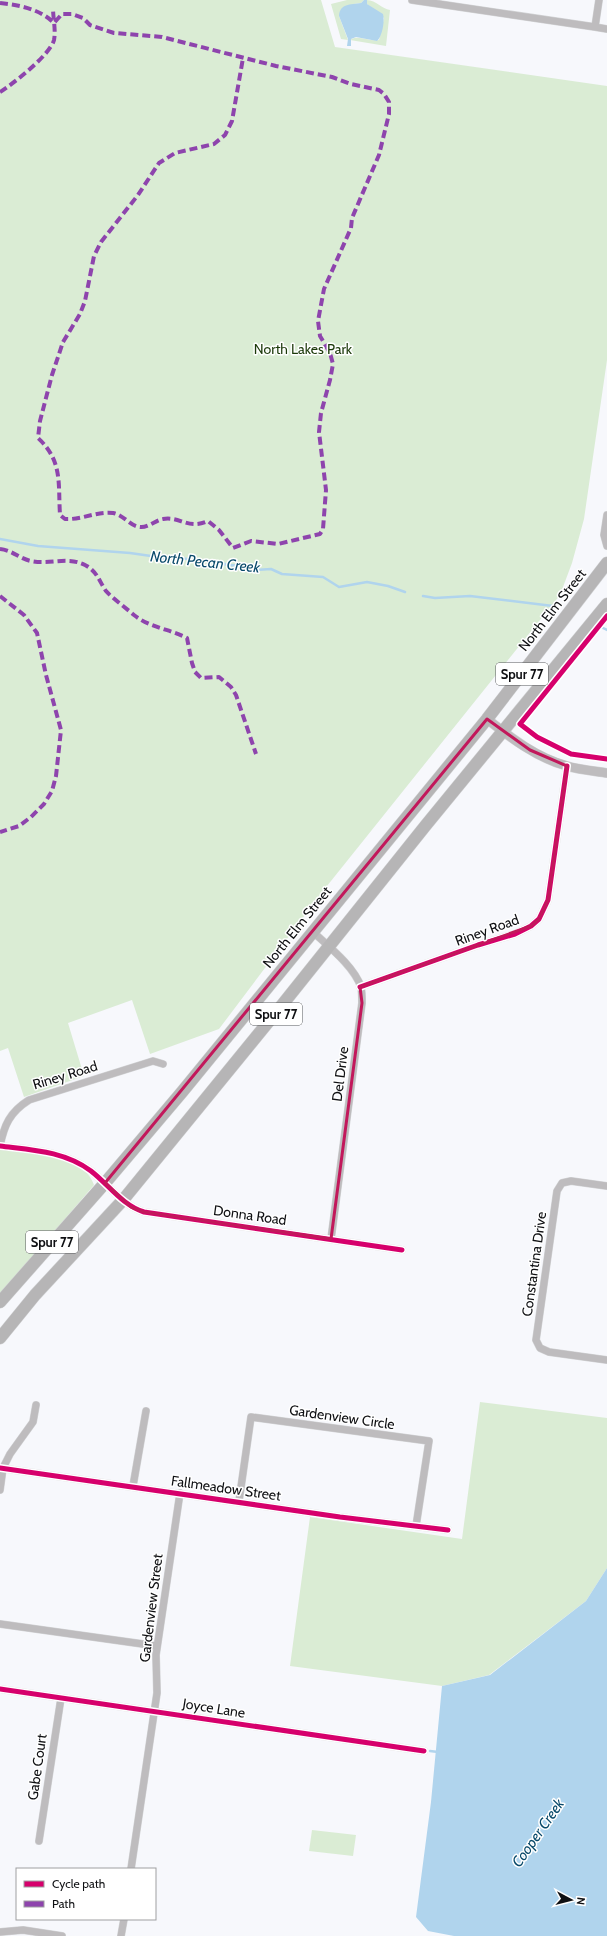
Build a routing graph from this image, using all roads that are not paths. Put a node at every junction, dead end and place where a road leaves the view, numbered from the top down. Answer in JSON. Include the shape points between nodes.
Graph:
{"nodes":[{"id":1,"x":412,"y":0,"type":"edge"},
{"id":2,"x":599,"y":0,"type":"edge"},
{"id":3,"x":595,"y":27,"type":"junction"},
{"id":4,"x":607,"y":29,"type":"edge"},
{"id":5,"x":607,"y":515,"type":"edge"},
{"id":6,"x":607,"y":546,"type":"edge"},
{"id":7,"x":607,"y":563,"type":"edge"},
{"id":8,"x":607,"y":604,"type":"edge"},
{"id":9,"x":488,"y":719,"type":"junction"},
{"id":10,"x":504,"y":732,"type":"junction"},
{"id":11,"x":567,"y":766,"type":"junction"},
{"id":12,"x":607,"y":773,"type":"edge"},
{"id":13,"x":312,"y":931,"type":"junction"},
{"id":14,"x":329,"y":948,"type":"junction"},
{"id":15,"x":360,"y":987,"type":"junction"},
{"id":16,"x":163,"y":1064,"type":"dead end"},
{"id":17,"x":0,"y":1146,"type":"edge"},
{"id":18,"x":105,"y":1183,"type":"junction"},
{"id":19,"x":607,"y":1186,"type":"edge"},
{"id":20,"x":123,"y":1200,"type":"junction"},
{"id":21,"x":331,"y":1239,"type":"junction"},
{"id":22,"x":402,"y":1250,"type":"dead end"},
{"id":23,"x":0,"y":1302,"type":"edge"},
{"id":24,"x":0,"y":1338,"type":"edge"},
{"id":25,"x":607,"y":1360,"type":"edge"},
{"id":26,"x":36,"y":1405,"type":"dead end"},
{"id":27,"x":146,"y":1411,"type":"dead end"},
{"id":28,"x":1,"y":1468,"type":"edge"},
{"id":29,"x":133,"y":1486,"type":"junction"},
{"id":30,"x":0,"y":1490,"type":"edge"},
{"id":31,"x":180,"y":1493,"type":"junction"},
{"id":32,"x":239,"y":1501,"type":"junction"},
{"id":33,"x":416,"y":1526,"type":"junction"},
{"id":34,"x":448,"y":1530,"type":"dead end"},
{"id":35,"x":0,"y":1624,"type":"edge"},
{"id":36,"x":157,"y":1646,"type":"junction"},
{"id":37,"x":0,"y":1689,"type":"edge"},
{"id":38,"x":61,"y":1698,"type":"junction"},
{"id":39,"x":154,"y":1712,"type":"junction"},
{"id":40,"x":424,"y":1751,"type":"dead end"},
{"id":41,"x":39,"y":1841,"type":"dead end"},
{"id":42,"x":131,"y":1868,"type":"edge"},
{"id":43,"x":124,"y":1920,"type":"edge"},
{"id":44,"x":0,"y":1932,"type":"edge"},
{"id":45,"x":62,"y":1936,"type":"edge"},
{"id":46,"x":121,"y":1936,"type":"edge"}],
"edges":[{"from":1,"to":3,"type":"street"},
{"from":2,"to":3,"type":"street"},
{"from":3,"to":4,"type":"street"},
{"from":5,"to":6,"type":"street","via":[[604,535]]},
{"from":7,"to":9,"type":"main road","name":"North Elm Street","number":"Spur 77"},
{"from":8,"to":10,"type":"main road","number":"Spur 77"},
{"from":9,"to":10,"type":"street"},
{"from":9,"to":13,"type":"main road","name":"North Elm Street","number":"Spur 77"},
{"from":10,"to":11,"type":"street","via":[[530,750]]},
{"from":10,"to":14,"type":"main road","number":"Spur 77","via":[[426,825]]},
{"from":11,"to":12,"type":"street"},
{"from":11,"to":15,"type":"street","name":"Riney Road","via":[[548,900],[539,919],[515,934]]},
{"from":13,"to":14,"type":"street","name":"Del Drive"},
{"from":13,"to":18,"type":"main road","name":"North Elm Street","number":"Spur 77"},
{"from":14,"to":15,"type":"street","name":"Del Drive","via":[[343,960]]},
{"from":14,"to":20,"type":"main road","number":"Spur 77"},
{"from":15,"to":21,"type":"street","name":"Del Drive","via":[[362,1011]]},
{"from":16,"to":17,"type":"street","name":"Riney Road","via":[[153,1061],[29,1100],[12,1115],[4,1128]]},
{"from":17,"to":18,"type":"street","name":"Riney Road","via":[[61,1156],[84,1166]]},
{"from":18,"to":20,"type":"street","name":"Donna Road"},
{"from":18,"to":23,"type":"main road","name":"North Elm Street","number":"Spur 77"},
{"from":19,"to":25,"type":"street","name":"Constantina Drive","via":[[571,1181],[562,1183],[557,1191],[536,1340],[540,1348],[549,1352]]},
{"from":20,"to":21,"type":"street","name":"Donna Road","via":[[135,1209],[154,1214]]},
{"from":20,"to":24,"type":"main road","number":"Spur 77","via":[[35,1295]]},
{"from":21,"to":22,"type":"street","name":"Donna Road"},
{"from":26,"to":28,"type":"street","via":[[32,1422]]},
{"from":27,"to":29,"type":"street"},
{"from":28,"to":29,"type":"street","name":"Fallmeadow Street"},
{"from":28,"to":30,"type":"street"},
{"from":29,"to":31,"type":"street","name":"Fallmeadow Street"},
{"from":31,"to":32,"type":"street","name":"Fallmeadow Street"},
{"from":31,"to":36,"type":"street","name":"Gardenview Street"},
{"from":32,"to":33,"type":"street","name":"Fallmeadow Street"},
{"from":32,"to":33,"type":"street","name":"Gardenview Circle","via":[[251,1417],[429,1441]]},
{"from":33,"to":34,"type":"street","name":"Fallmeadow Street"},
{"from":35,"to":36,"type":"street"},
{"from":36,"to":39,"type":"street","name":"Gardenview Street","via":[[157,1693]]},
{"from":37,"to":38,"type":"street","name":"Joyce Lane"},
{"from":38,"to":39,"type":"street","name":"Joyce Lane"},
{"from":38,"to":41,"type":"street","name":"Gabe Court"},
{"from":39,"to":40,"type":"street","name":"Joyce Lane"},
{"from":39,"to":42,"type":"street","name":"Gardenview Street"},
{"from":43,"to":46,"type":"street"},
{"from":44,"to":45,"type":"street","via":[[23,1930]]}]}
